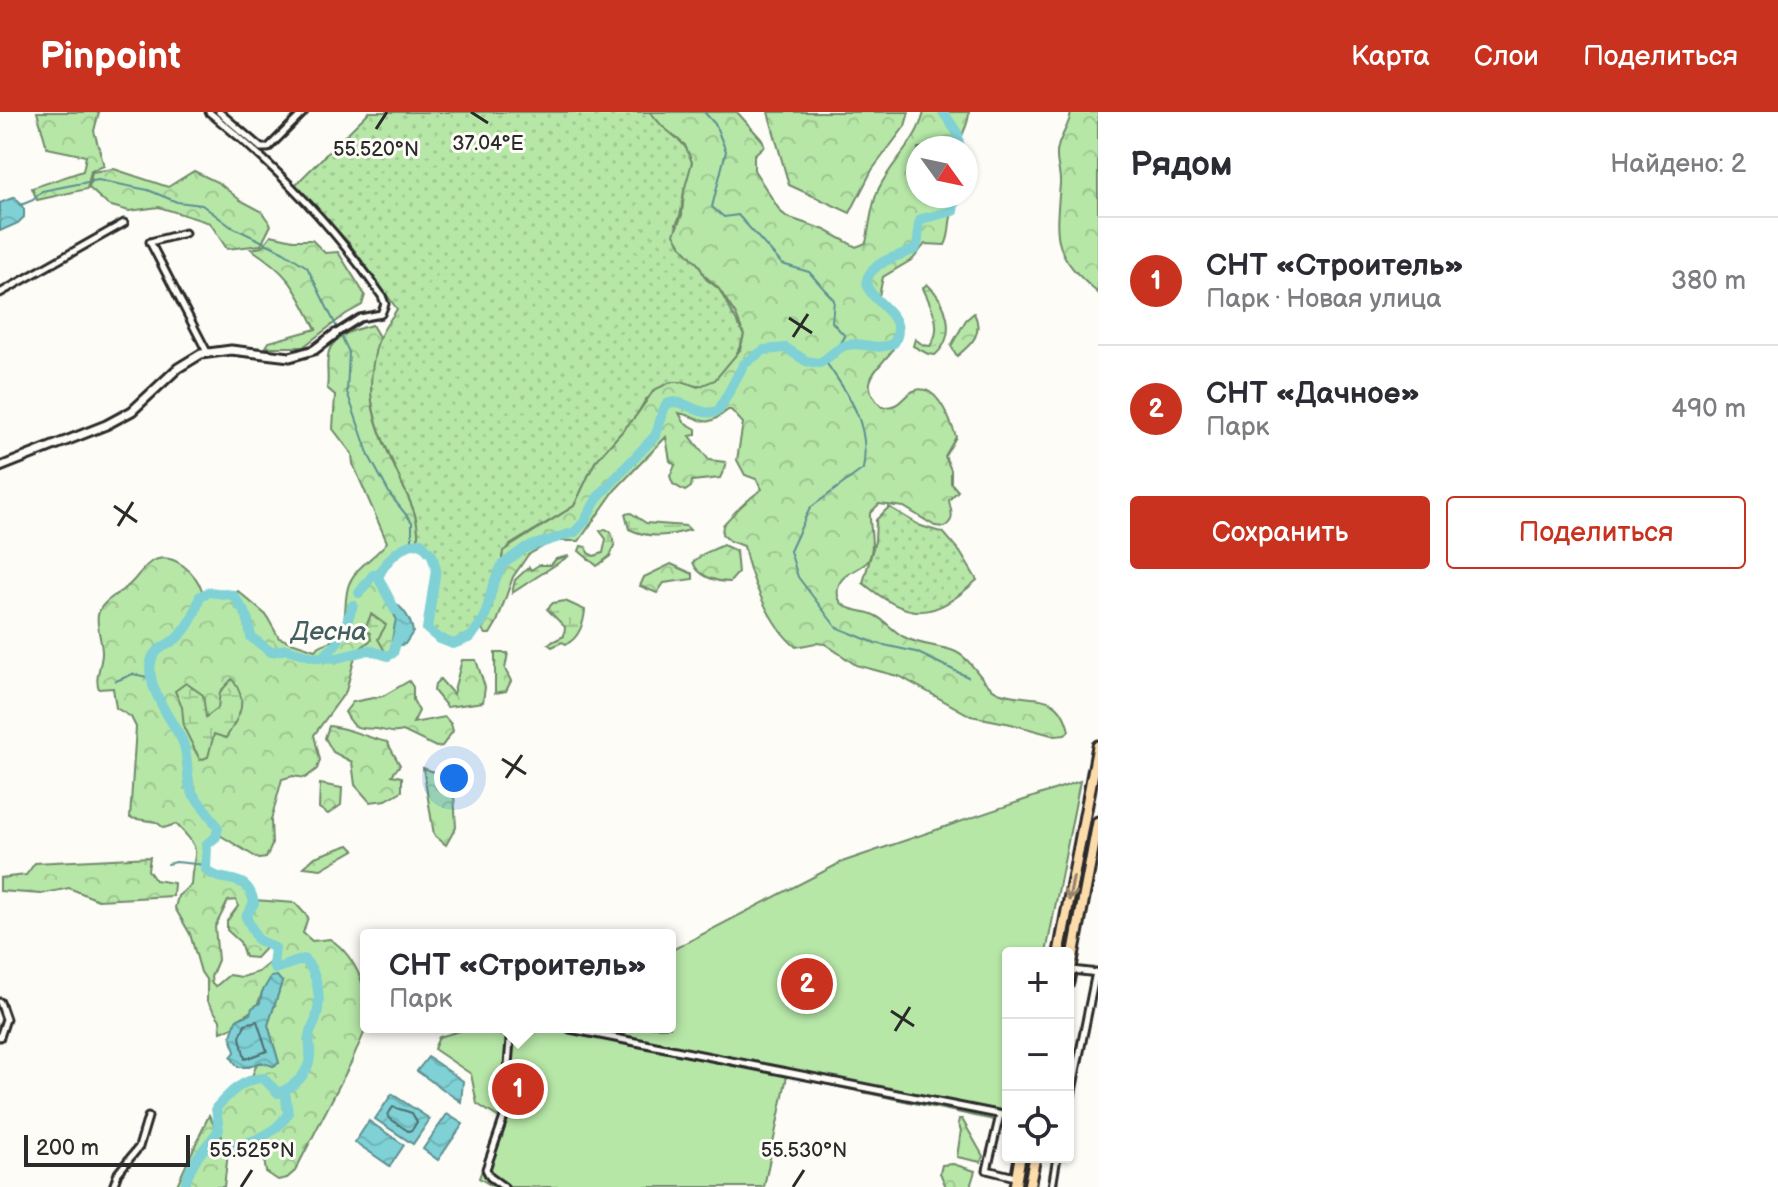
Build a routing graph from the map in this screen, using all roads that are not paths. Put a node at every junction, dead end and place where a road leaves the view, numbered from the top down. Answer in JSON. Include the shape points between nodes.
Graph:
{"nodes":[{"id":1,"x":209,"y":112,"type":"edge"},
{"id":2,"x":219,"y":112,"type":"edge"},
{"id":3,"x":304,"y":112,"type":"edge"},
{"id":4,"x":124,"y":223,"type":"dead end"},
{"id":5,"x":185,"y":233,"type":"dead end"},
{"id":6,"x":0,"y":293,"type":"edge"},
{"id":7,"x":335,"y":334,"type":"joint"},
{"id":8,"x":207,"y":352,"type":"junction"},
{"id":9,"x":0,"y":467,"type":"edge"},
{"id":10,"x":1098,"y":746,"type":"edge"},
{"id":11,"x":1098,"y":822,"type":"edge"},
{"id":12,"x":1060,"y":947,"type":"edge"},
{"id":13,"x":1074,"y":953,"type":"edge"},
{"id":14,"x":1074,"y":969,"type":"edge"},
{"id":15,"x":1097,"y":972,"type":"edge"},
{"id":16,"x":0,"y":1004,"type":"edge"},
{"id":17,"x":511,"y":1033,"type":"edge"},
{"id":18,"x":590,"y":1033,"type":"edge"},
{"id":19,"x":0,"y":1037,"type":"edge"},
{"id":20,"x":1072,"y":1091,"type":"edge"},
{"id":21,"x":1000,"y":1114,"type":"joint"},
{"id":22,"x":148,"y":1117,"type":"dead end"},
{"id":23,"x":1034,"y":1163,"type":"edge"},
{"id":24,"x":1056,"y":1163,"type":"edge"},
{"id":25,"x":1016,"y":1182,"type":"edge"},
{"id":26,"x":113,"y":1187,"type":"edge"},
{"id":27,"x":504,"y":1187,"type":"edge"},
{"id":28,"x":1029,"y":1187,"type":"edge"},
{"id":29,"x":1052,"y":1187,"type":"edge"}],
"edges":[{"from":1,"to":7,"type":"street","via":[[290,185],[348,248],[382,296],[381,314],[360,318]]},
{"from":2,"to":3,"type":"street","via":[[261,148],[268,148]]},
{"from":4,"to":6,"type":"street"},
{"from":5,"to":8,"type":"street","via":[[150,242]]},
{"from":7,"to":8,"type":"street","via":[[314,350],[290,357]]},
{"from":8,"to":9,"type":"street","via":[[178,368],[132,411]]},
{"from":10,"to":12,"type":"highway","one_way":true},
{"from":11,"to":13,"type":"highway"},
{"from":14,"to":15,"type":"street"},
{"from":15,"to":20,"type":"street"},
{"from":16,"to":19,"type":"street","via":[[6,1019]]},
{"from":17,"to":27,"type":"street","via":[[504,1117],[486,1169]]},
{"from":18,"to":21,"type":"street"},
{"from":21,"to":25,"type":"street","via":[[987,1170]]},
{"from":22,"to":26,"type":"street","via":[[139,1147]]},
{"from":23,"to":28,"type":"highway"},
{"from":24,"to":29,"type":"street"}]}
